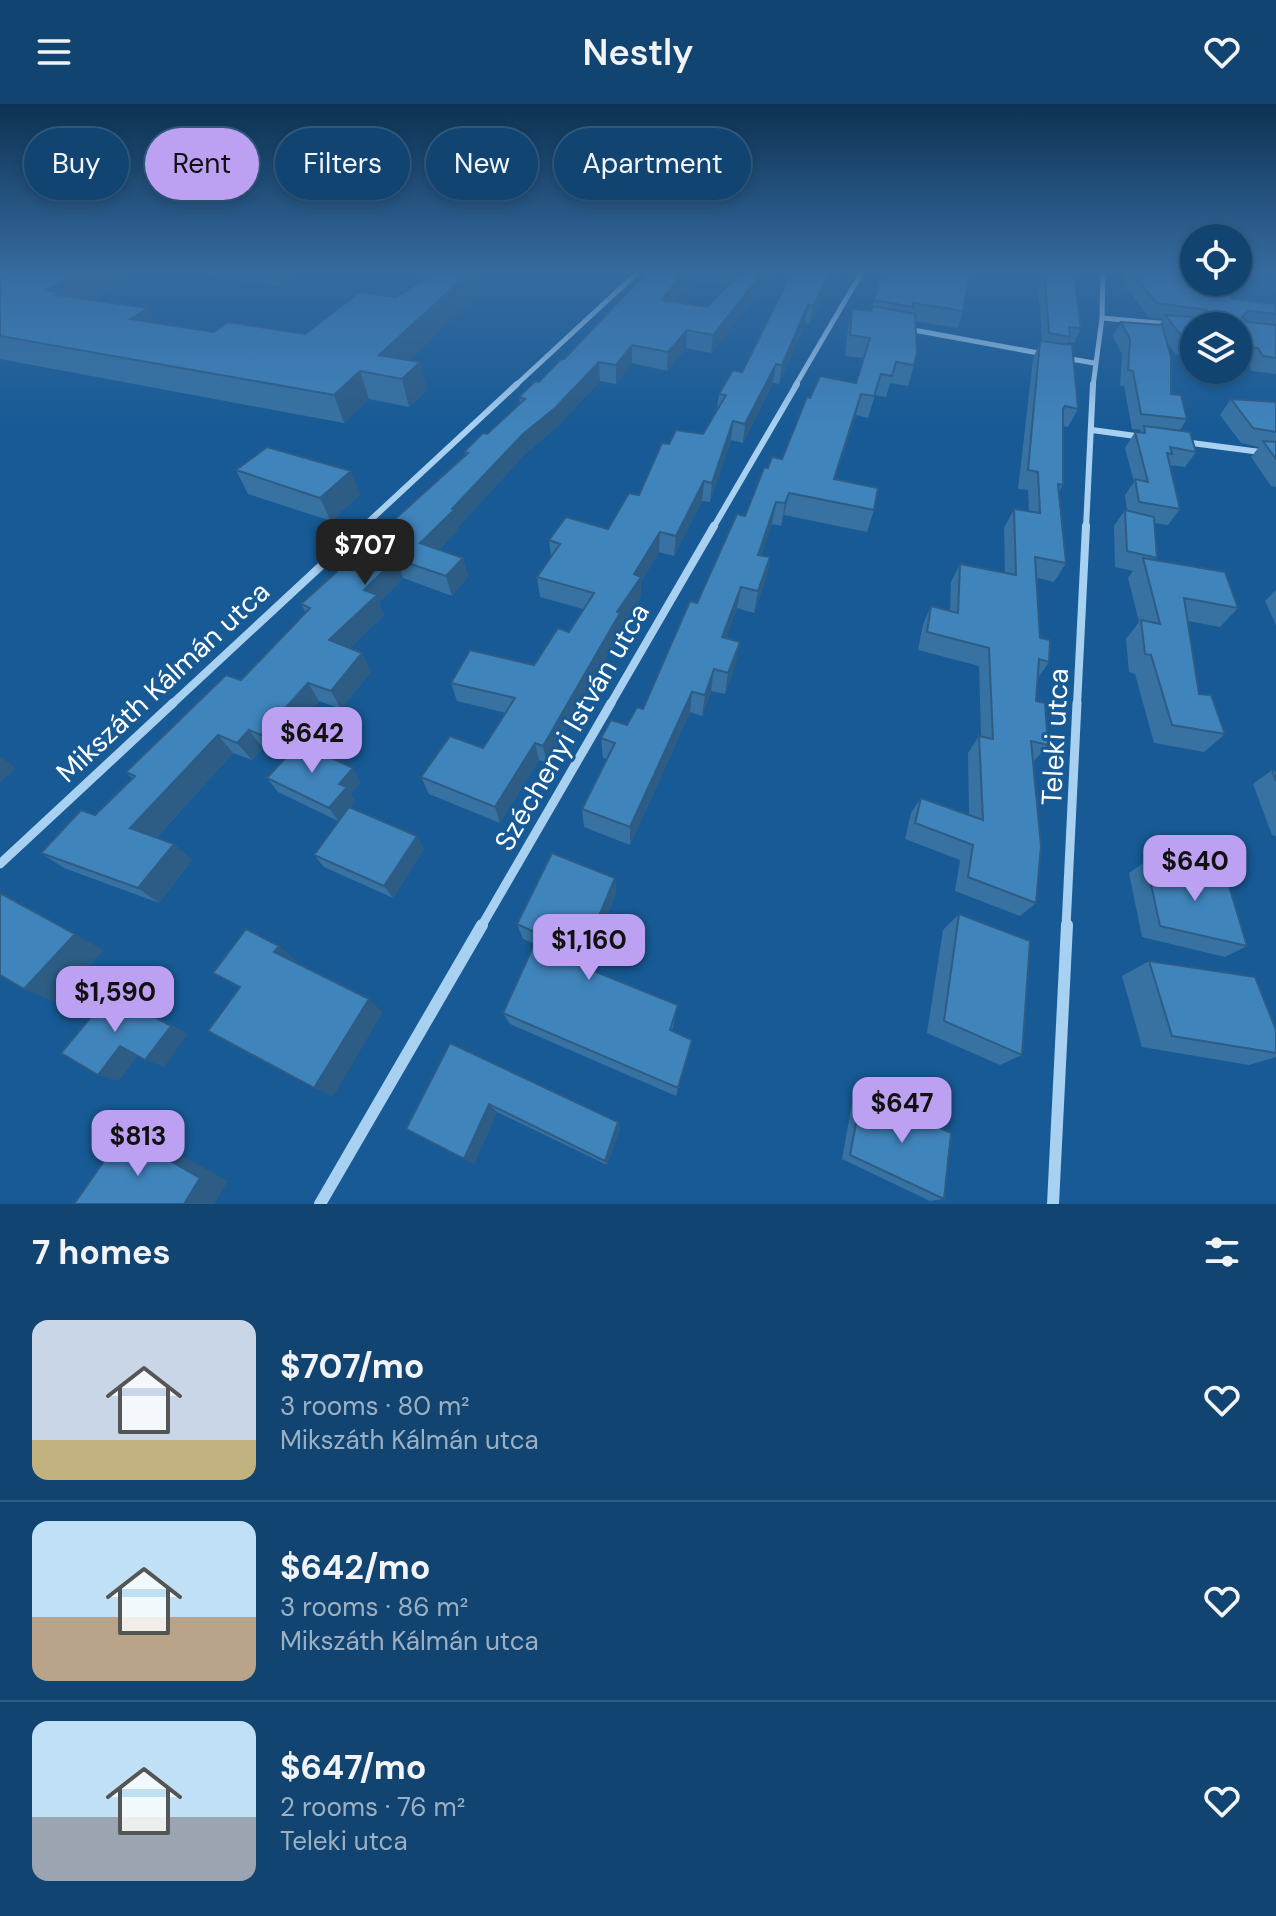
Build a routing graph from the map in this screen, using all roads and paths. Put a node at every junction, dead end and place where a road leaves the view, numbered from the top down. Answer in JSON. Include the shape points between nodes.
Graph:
{"nodes":[{"id":1,"x":583,"y":323,"type":"edge"},
{"id":2,"x":831,"y":323,"type":"edge"},
{"id":3,"x":1101,"y":323,"type":"edge"},
{"id":4,"x":1161,"y":323,"type":"edge"},
{"id":5,"x":1179,"y":325,"type":"edge"},
{"id":6,"x":897,"y":327,"type":"edge"},
{"id":7,"x":1049,"y":355,"type":"edge"},
{"id":8,"x":1064,"y":358,"type":"edge"},
{"id":9,"x":1094,"y":363,"type":"junction"},
{"id":10,"x":1092,"y":430,"type":"junction"},
{"id":11,"x":1154,"y":438,"type":"edge"},
{"id":12,"x":1169,"y":440,"type":"edge"},
{"id":13,"x":1276,"y":454,"type":"edge"},
{"id":14,"x":0,"y":864,"type":"edge"},
{"id":15,"x":320,"y":1204,"type":"edge"},
{"id":16,"x":1053,"y":1204,"type":"edge"}],
"edges":[{"from":1,"to":14,"type":"street","name":"Mikszáth Kálmán utca"},
{"from":2,"to":15,"type":"street","name":"Széchenyi István utca"},
{"from":3,"to":9,"type":"street","name":"Teleki utca"},
{"from":4,"to":5,"type":"street"},
{"from":6,"to":7,"type":"street"},
{"from":8,"to":9,"type":"street"},
{"from":9,"to":10,"type":"street","name":"Teleki utca"},
{"from":10,"to":11,"type":"street"},
{"from":10,"to":16,"type":"street","name":"Teleki utca"},
{"from":12,"to":13,"type":"street"}]}
